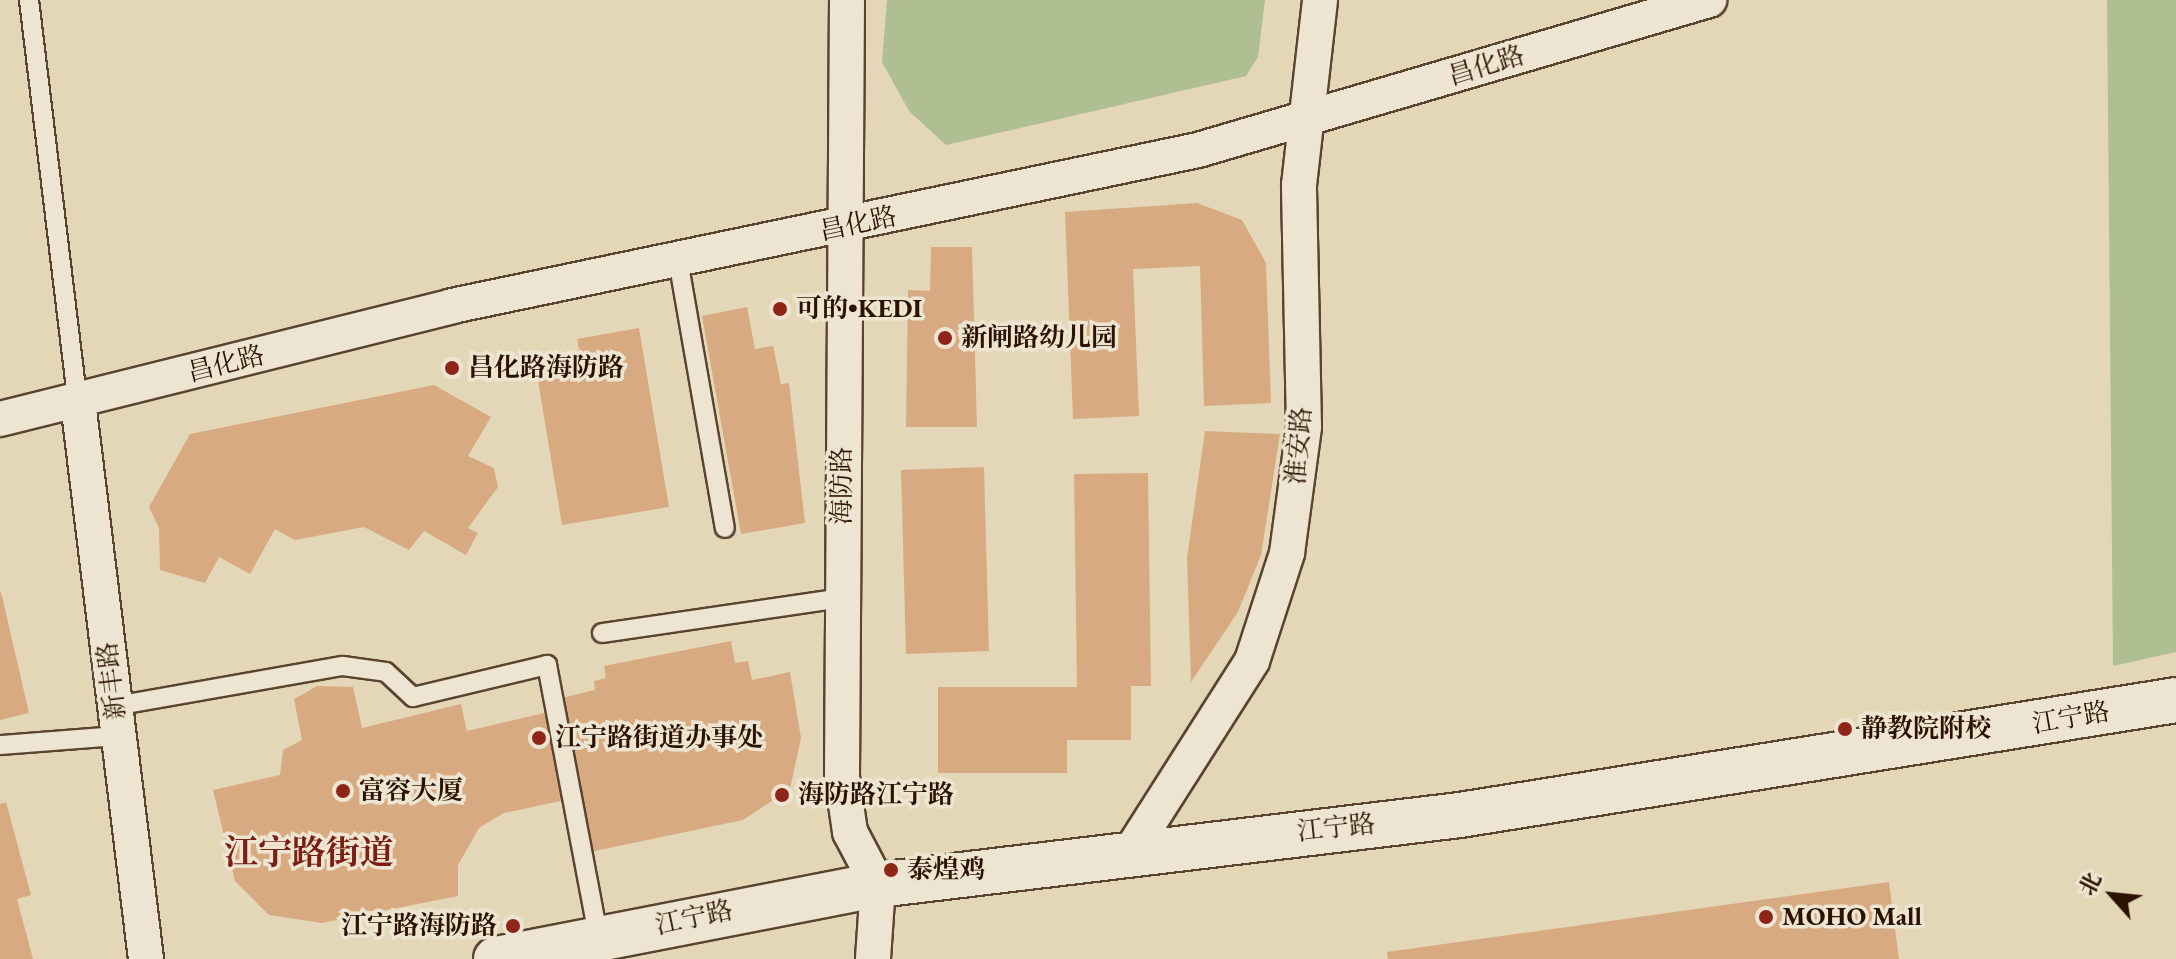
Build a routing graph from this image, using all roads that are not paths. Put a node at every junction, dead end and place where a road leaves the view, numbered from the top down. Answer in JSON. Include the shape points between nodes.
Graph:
{"nodes":[{"id":1,"x":29,"y":0,"type":"edge"},
{"id":2,"x":1320,"y":0,"type":"edge"},
{"id":3,"x":1709,"y":0,"type":"edge"},
{"id":4,"x":848,"y":2,"type":"edge"},
{"id":5,"x":1307,"y":116,"type":"junction"},
{"id":6,"x":842,"y":228,"type":"junction"},
{"id":7,"x":678,"y":260,"type":"junction"},
{"id":8,"x":78,"y":402,"type":"junction"},
{"id":9,"x":0,"y":419,"type":"edge"},
{"id":10,"x":725,"y":528,"type":"dead end"},
{"id":11,"x":842,"y":598,"type":"junction"},
{"id":12,"x":602,"y":633,"type":"dead end"},
{"id":13,"x":2176,"y":700,"type":"edge"},
{"id":14,"x":117,"y":721,"type":"junction"},
{"id":15,"x":0,"y":745,"type":"edge"},
{"id":16,"x":1131,"y":851,"type":"junction"},
{"id":17,"x":878,"y":885,"type":"junction"},
{"id":18,"x":599,"y":939,"type":"junction"},
{"id":19,"x":146,"y":959,"type":"edge"},
{"id":20,"x":496,"y":959,"type":"edge"},
{"id":21,"x":873,"y":959,"type":"edge"}],
"edges":[{"from":1,"to":8,"type":"lane"},
{"from":2,"to":5,"type":"street","name":"淮安路"},
{"from":3,"to":5,"type":"street","name":"昌化路"},
{"from":4,"to":6,"type":"street","name":"海防路"},
{"from":5,"to":6,"type":"street","name":"昌化路","via":[[1198,150]]},
{"from":5,"to":16,"type":"street","name":"淮安路","via":[[1299,185],[1304,427],[1287,553],[1252,661]]},
{"from":6,"to":7,"type":"street","name":"昌化路"},
{"from":6,"to":11,"type":"street","name":"海防路"},
{"from":7,"to":8,"type":"street","name":"昌化路","via":[[452,306]]},
{"from":7,"to":10,"type":"lane"},
{"from":8,"to":9,"type":"street","name":"昌化路"},
{"from":8,"to":14,"type":"street","name":"新丰路"},
{"from":11,"to":12,"type":"lane"},
{"from":11,"to":17,"type":"street","name":"海防路","via":[[842,777],[850,832]]},
{"from":13,"to":16,"type":"main road","name":"江宁路","via":[[1460,815]]},
{"from":14,"to":15,"type":"lane"},
{"from":14,"to":18,"type":"lane","via":[[343,666],[386,672],[413,697],[547,665]]},
{"from":14,"to":19,"type":"street","name":"新丰路"},
{"from":16,"to":17,"type":"main road","name":"江宁路"},
{"from":17,"to":18,"type":"main road","name":"江宁路"},
{"from":17,"to":21,"type":"street"},
{"from":18,"to":20,"type":"main road","name":"江宁路"}]}
